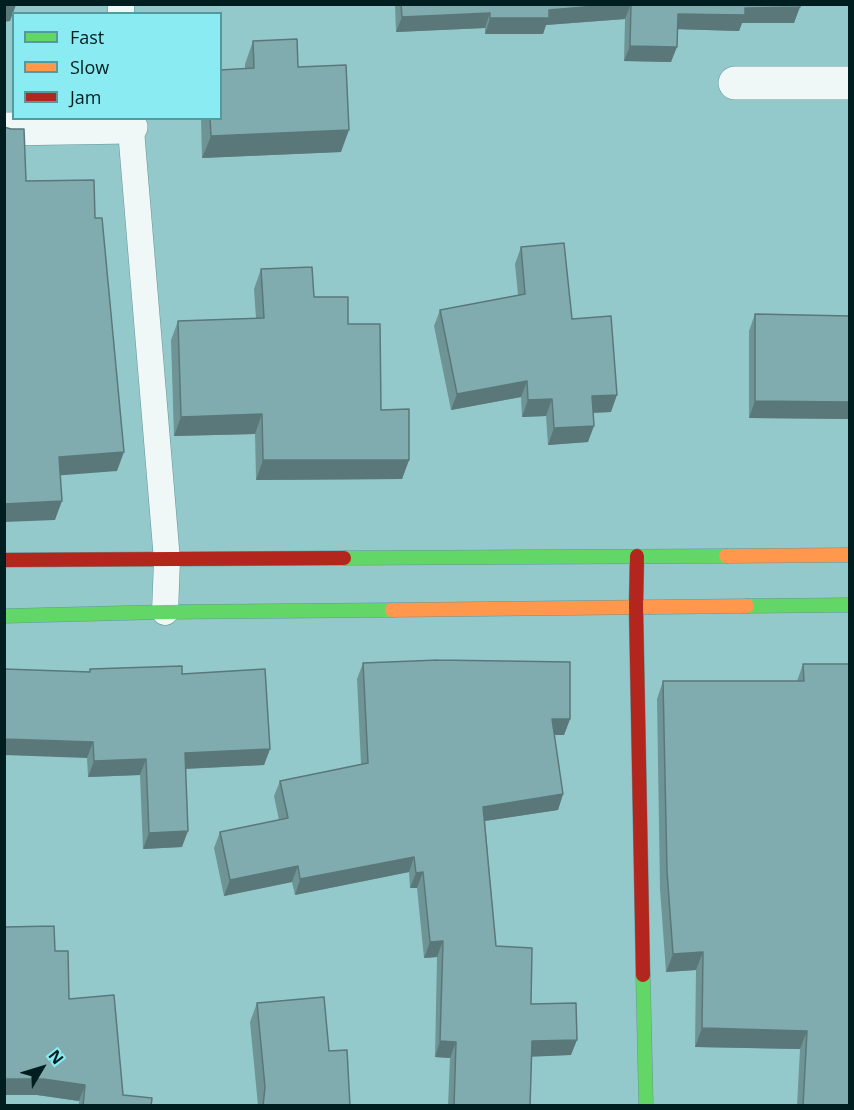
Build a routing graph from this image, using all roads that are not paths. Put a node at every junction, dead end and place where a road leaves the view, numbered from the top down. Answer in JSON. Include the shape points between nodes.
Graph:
{"nodes":[{"id":1,"x":849,"y":82,"type":"edge"},
{"id":2,"x":735,"y":83,"type":"dead end"},
{"id":3,"x":130,"y":123,"type":"edge"},
{"id":4,"x":4,"y":129,"type":"edge"},
{"id":5,"x":849,"y":555,"type":"edge"},
{"id":6,"x":637,"y":556,"type":"junction"},
{"id":7,"x":167,"y":560,"type":"junction"},
{"id":8,"x":4,"y":561,"type":"edge"},
{"id":9,"x":849,"y":605,"type":"edge"},
{"id":10,"x":636,"y":607,"type":"junction"},
{"id":11,"x":165,"y":612,"type":"junction"},
{"id":12,"x":4,"y":616,"type":"edge"},
{"id":13,"x":646,"y":1106,"type":"edge"}],
"edges":[{"from":1,"to":2,"type":"street"},
{"from":3,"to":4,"type":"street"},
{"from":3,"to":7,"type":"lane"},
{"from":5,"to":6,"type":"main road"},
{"from":6,"to":7,"type":"main road"},
{"from":6,"to":10,"type":"main road"},
{"from":7,"to":8,"type":"main road"},
{"from":7,"to":11,"type":"lane"},
{"from":9,"to":10,"type":"main road"},
{"from":10,"to":11,"type":"main road"},
{"from":10,"to":13,"type":"main road"},
{"from":11,"to":12,"type":"main road"}]}
